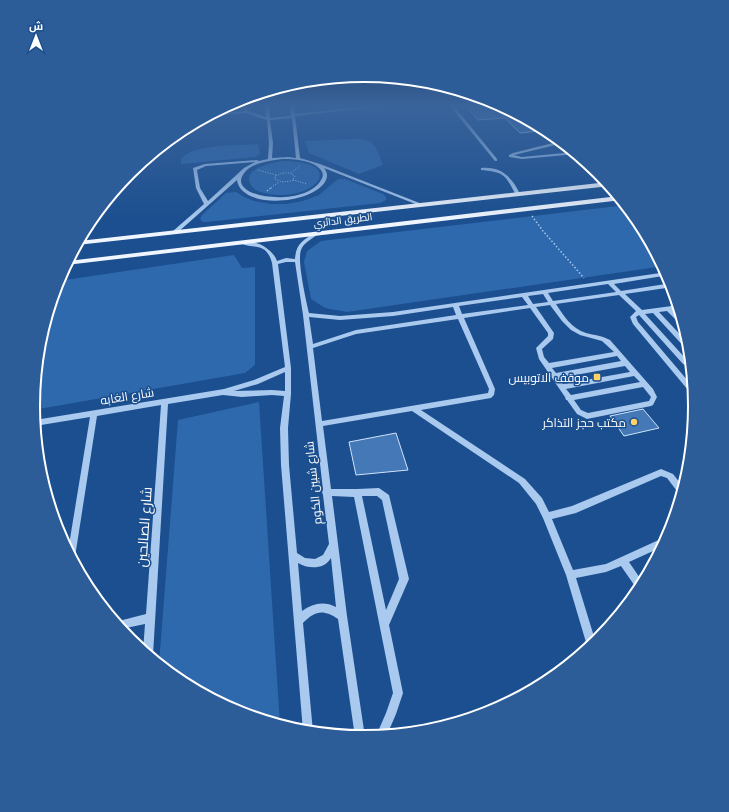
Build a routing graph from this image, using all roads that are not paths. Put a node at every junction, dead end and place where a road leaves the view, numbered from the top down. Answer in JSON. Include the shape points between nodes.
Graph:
{"nodes":[{"id":1,"x":271,"y":144,"type":"edge"},
{"id":2,"x":296,"y":144,"type":"edge"},
{"id":3,"x":483,"y":144,"type":"edge"},
{"id":4,"x":552,"y":144,"type":"edge"},
{"id":5,"x":568,"y":154,"type":"edge"},
{"id":6,"x":298,"y":158,"type":"junction"},
{"id":7,"x":270,"y":159,"type":"junction"},
{"id":8,"x":496,"y":160,"type":"dead end"},
{"id":9,"x":263,"y":161,"type":"junction"},
{"id":10,"x":315,"y":164,"type":"junction"},
{"id":11,"x":246,"y":169,"type":"junction"},
{"id":12,"x":483,"y":169,"type":"dead end"},
{"id":13,"x":601,"y":185,"type":"edge"},
{"id":14,"x":518,"y":194,"type":"junction"},
{"id":15,"x":614,"y":199,"type":"edge"},
{"id":16,"x":207,"y":204,"type":"junction"},
{"id":17,"x":420,"y":204,"type":"junction"},
{"id":18,"x":175,"y":232,"type":"junction"},
{"id":19,"x":316,"y":233,"type":"junction"},
{"id":20,"x":84,"y":242,"type":"edge"},
{"id":21,"x":243,"y":243,"type":"junction"},
{"id":22,"x":298,"y":261,"type":"junction"},
{"id":23,"x":73,"y":262,"type":"edge"},
{"id":24,"x":275,"y":263,"type":"junction"},
{"id":25,"x":661,"y":275,"type":"edge"},
{"id":26,"x":609,"y":282,"type":"junction"},
{"id":27,"x":666,"y":286,"type":"edge"},
{"id":28,"x":544,"y":292,"type":"junction"},
{"id":29,"x":619,"y":293,"type":"junction"},
{"id":30,"x":524,"y":295,"type":"junction"},
{"id":31,"x":552,"y":303,"type":"junction"},
{"id":32,"x":455,"y":305,"type":"junction"},
{"id":33,"x":532,"y":306,"type":"junction"},
{"id":34,"x":674,"y":308,"type":"edge"},
{"id":35,"x":669,"y":309,"type":"junction"},
{"id":36,"x":655,"y":311,"type":"junction"},
{"id":37,"x":641,"y":313,"type":"junction"},
{"id":38,"x":306,"y":315,"type":"junction"},
{"id":39,"x":460,"y":316,"type":"junction"},
{"id":40,"x":676,"y":317,"type":"edge"},
{"id":41,"x":682,"y":341,"type":"edge"},
{"id":42,"x":309,"y":347,"type":"junction"},
{"id":43,"x":618,"y":354,"type":"junction"},
{"id":44,"x":686,"y":362,"type":"edge"},
{"id":45,"x":626,"y":363,"type":"junction"},
{"id":46,"x":547,"y":366,"type":"junction"},
{"id":47,"x":288,"y":368,"type":"junction"},
{"id":48,"x":636,"y":373,"type":"junction"},
{"id":49,"x":554,"y":376,"type":"junction"},
{"id":50,"x":645,"y":384,"type":"junction"},
{"id":51,"x":688,"y":386,"type":"edge"},
{"id":52,"x":561,"y":387,"type":"junction"},
{"id":53,"x":224,"y":392,"type":"junction"},
{"id":54,"x":288,"y":394,"type":"junction"},
{"id":55,"x":568,"y":398,"type":"junction"},
{"id":56,"x":165,"y":401,"type":"junction"},
{"id":57,"x":413,"y":408,"type":"junction"},
{"id":58,"x":94,"y":413,"type":"junction"},
{"id":59,"x":41,"y":421,"type":"edge"},
{"id":60,"x":319,"y":424,"type":"junction"},
{"id":61,"x":679,"y":487,"type":"edge"},
{"id":62,"x":326,"y":492,"type":"junction"},
{"id":63,"x":358,"y":493,"type":"junction"},
{"id":64,"x":547,"y":516,"type":"junction"},
{"id":65,"x":658,"y":544,"type":"edge"},
{"id":66,"x":332,"y":547,"type":"junction"},
{"id":67,"x":72,"y":548,"type":"edge"},
{"id":68,"x":292,"y":555,"type":"junction"},
{"id":69,"x":623,"y":560,"type":"junction"},
{"id":70,"x":570,"y":575,"type":"junction"},
{"id":71,"x":637,"y":582,"type":"edge"},
{"id":72,"x":342,"y":616,"type":"junction"},
{"id":73,"x":151,"y":618,"type":"junction"},
{"id":74,"x":298,"y":622,"type":"junction"},
{"id":75,"x":385,"y":623,"type":"junction"},
{"id":76,"x":124,"y":624,"type":"edge"},
{"id":77,"x":590,"y":639,"type":"edge"},
{"id":78,"x":149,"y":648,"type":"edge"},
{"id":79,"x":307,"y":725,"type":"edge"},
{"id":80,"x":359,"y":730,"type":"edge"},
{"id":81,"x":384,"y":730,"type":"edge"}],
"edges":[{"from":1,"to":7,"type":"street"},
{"from":2,"to":6,"type":"street"},
{"from":3,"to":8,"type":"street"},
{"from":4,"to":5,"type":"street","via":[[510,156],[522,158]]},
{"from":6,"to":7,"type":"street"},
{"from":6,"to":10,"type":"street"},
{"from":7,"to":9,"type":"street"},
{"from":9,"to":11,"type":"street"},
{"from":9,"to":16,"type":"street","via":[[205,165],[195,169],[198,188]]},
{"from":10,"to":11,"type":"street","via":[[324,173],[325,178],[316,189],[290,198],[271,199],[249,194],[239,183]]},
{"from":10,"to":17,"type":"street"},
{"from":11,"to":16,"type":"street"},
{"from":12,"to":14,"type":"street","via":[[502,171]]},
{"from":13,"to":14,"type":"main road","name":"الطريق الدائري"},
{"from":14,"to":17,"type":"main road","name":"الطريق الدائري"},
{"from":15,"to":19,"type":"main road","name":"الطريق الدائري"},
{"from":16,"to":18,"type":"street"},
{"from":17,"to":18,"type":"main road","name":"الطريق الدائري"},
{"from":18,"to":20,"type":"main road","name":"الطريق الدائري"},
{"from":19,"to":21,"type":"main road","name":"الطريق الدائري"},
{"from":19,"to":22,"type":"street","name":"شارع شبين الكوم","via":[[301,245]]},
{"from":21,"to":23,"type":"main road","name":"الطريق الدائري"},
{"from":21,"to":24,"type":"street","via":[[254,244],[269,251]]},
{"from":22,"to":24,"type":"street","via":[[286,260]]},
{"from":22,"to":38,"type":"street","name":"شارع شبين الكوم"},
{"from":24,"to":47,"type":"street","name":"شارع شبين الكوم"},
{"from":25,"to":26,"type":"street"},
{"from":26,"to":28,"type":"street"},
{"from":26,"to":29,"type":"street"},
{"from":27,"to":29,"type":"street"},
{"from":28,"to":30,"type":"street"},
{"from":28,"to":31,"type":"street"},
{"from":29,"to":31,"type":"street"},
{"from":29,"to":37,"type":"street"},
{"from":30,"to":32,"type":"street"},
{"from":30,"to":33,"type":"street"},
{"from":31,"to":33,"type":"street"},
{"from":31,"to":43,"type":"street","via":[[574,329],[604,339]]},
{"from":32,"to":38,"type":"street","via":[[359,318]]},
{"from":32,"to":39,"type":"street"},
{"from":33,"to":39,"type":"street"},
{"from":33,"to":46,"type":"street","via":[[551,333],[551,337],[539,348]]},
{"from":34,"to":35,"type":"street"},
{"from":35,"to":36,"type":"street"},
{"from":35,"to":40,"type":"street"},
{"from":36,"to":37,"type":"street"},
{"from":36,"to":41,"type":"street"},
{"from":37,"to":44,"type":"street"},
{"from":37,"to":51,"type":"street","via":[[634,315],[633,320]]},
{"from":38,"to":42,"type":"street","name":"شارع شبين الكوم"},
{"from":39,"to":42,"type":"street","via":[[356,332]]},
{"from":39,"to":57,"type":"street","via":[[492,393],[488,396]]},
{"from":42,"to":60,"type":"street","name":"شارع شبين الكوم"},
{"from":43,"to":45,"type":"street"},
{"from":43,"to":46,"type":"street"},
{"from":45,"to":48,"type":"street"},
{"from":45,"to":49,"type":"street"},
{"from":46,"to":49,"type":"street"},
{"from":47,"to":53,"type":"street","name":"شارع الغابه"},
{"from":47,"to":54,"type":"street","name":"شارع شبين الكوم"},
{"from":48,"to":50,"type":"street"},
{"from":48,"to":52,"type":"street"},
{"from":49,"to":52,"type":"street"},
{"from":50,"to":55,"type":"street"},
{"from":50,"to":55,"type":"street","via":[[654,397],[651,403],[587,416],[579,412]]},
{"from":52,"to":55,"type":"street"},
{"from":53,"to":54,"type":"street","name":"شارع الغابه"},
{"from":53,"to":56,"type":"street","name":"شارع الغابه"},
{"from":54,"to":68,"type":"street","name":"شارع شبين الكوم","via":[[284,440]]},
{"from":56,"to":58,"type":"street","name":"شارع الغابه"},
{"from":56,"to":73,"type":"street","name":"شارع الصالحين"},
{"from":57,"to":60,"type":"street"},
{"from":57,"to":64,"type":"street","via":[[522,481],[539,501]]},
{"from":58,"to":59,"type":"street","name":"شارع الغابه"},
{"from":58,"to":67,"type":"street"},
{"from":60,"to":62,"type":"street","name":"شارع شبين الكوم"},
{"from":61,"to":64,"type":"street","via":[[670,476],[661,472],[572,510]]},
{"from":62,"to":63,"type":"street"},
{"from":62,"to":66,"type":"street","name":"شارع شبين الكوم"},
{"from":63,"to":75,"type":"street"},
{"from":63,"to":75,"type":"street","via":[[379,492],[386,498],[404,579]]},
{"from":64,"to":70,"type":"street"},
{"from":65,"to":69,"type":"street"},
{"from":66,"to":68,"type":"street","via":[[326,558],[316,564],[304,562]]},
{"from":66,"to":72,"type":"street","name":"شارع شبين الكوم"},
{"from":68,"to":74,"type":"street","name":"شارع شبين الكوم"},
{"from":69,"to":70,"type":"street","via":[[598,571]]},
{"from":69,"to":71,"type":"street"},
{"from":70,"to":77,"type":"street"},
{"from":72,"to":74,"type":"street","via":[[332,609],[320,607],[307,613]]},
{"from":72,"to":80,"type":"street","name":"شارع شبين الكوم"},
{"from":73,"to":76,"type":"street"},
{"from":73,"to":78,"type":"street","name":"شارع الصالحين"},
{"from":74,"to":79,"type":"street","name":"شارع شبين الكوم"},
{"from":75,"to":81,"type":"street","via":[[398,693]]}]}
